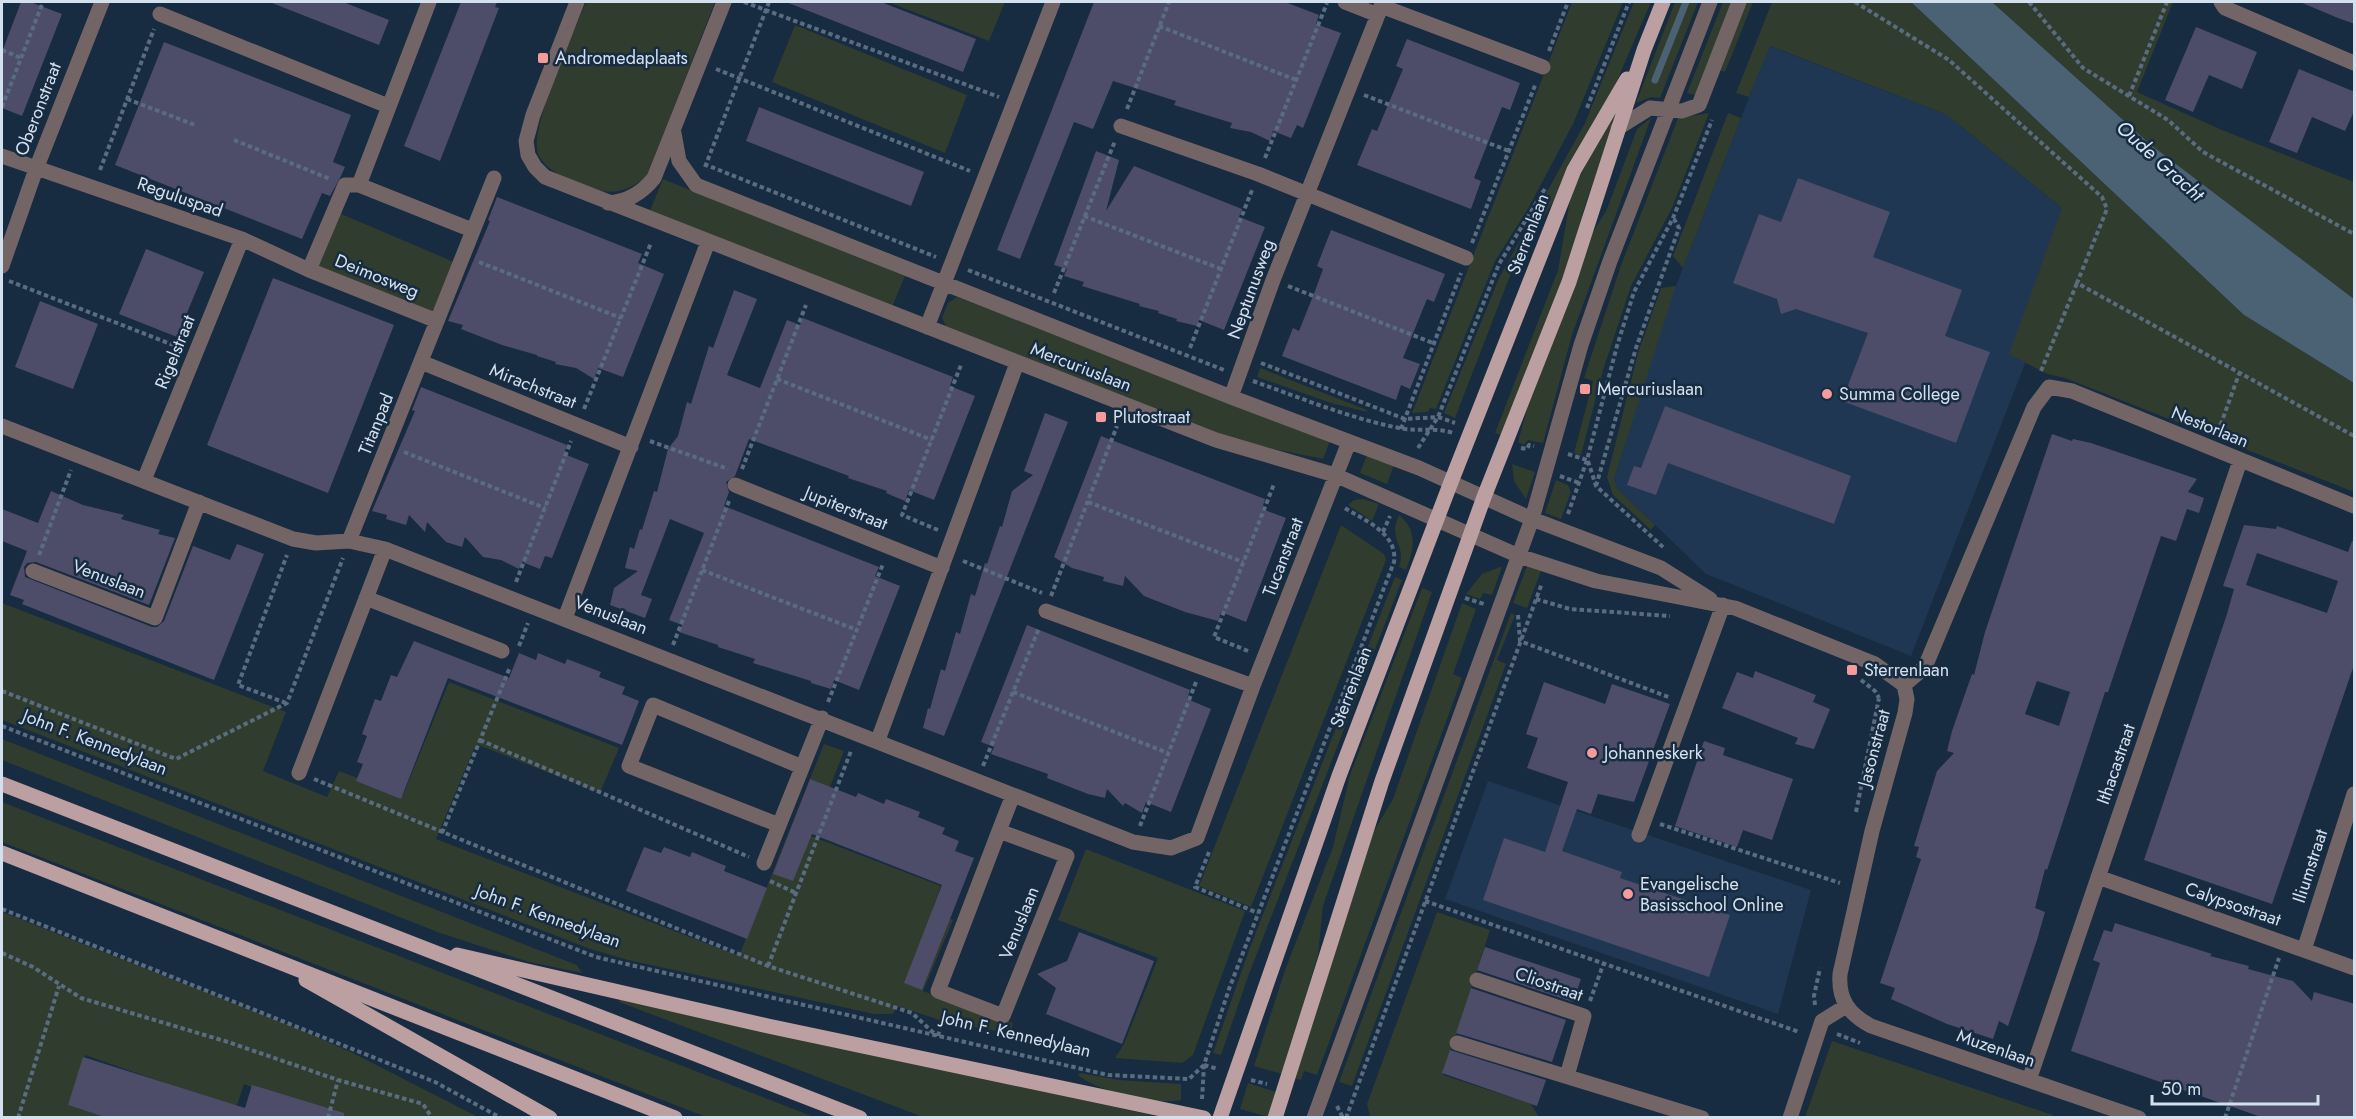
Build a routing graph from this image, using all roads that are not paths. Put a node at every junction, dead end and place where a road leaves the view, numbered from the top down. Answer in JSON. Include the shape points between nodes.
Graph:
{"nodes":[{"id":1,"x":102,"y":2,"type":"edge"},
{"id":2,"x":429,"y":2,"type":"edge"},
{"id":3,"x":578,"y":2,"type":"edge"},
{"id":4,"x":724,"y":2,"type":"edge"},
{"id":5,"x":1053,"y":2,"type":"edge"},
{"id":6,"x":1345,"y":2,"type":"edge"},
{"id":7,"x":1663,"y":2,"type":"edge"},
{"id":8,"x":1710,"y":2,"type":"edge"},
{"id":9,"x":1739,"y":2,"type":"edge"},
{"id":10,"x":2221,"y":2,"type":"edge"},
{"id":11,"x":1380,"y":8,"type":"edge"},
{"id":12,"x":160,"y":14,"type":"road end"},
{"id":13,"x":1644,"y":50,"type":"junction"},
{"id":14,"x":2355,"y":63,"type":"edge"},
{"id":15,"x":1542,"y":68,"type":"road end"},
{"id":16,"x":388,"y":106,"type":"junction"},
{"id":17,"x":1668,"y":110,"type":"junction"},
{"id":18,"x":1121,"y":126,"type":"road end"},
{"id":19,"x":1618,"y":128,"type":"junction"},
{"id":20,"x":674,"y":133,"type":"junction"},
{"id":21,"x":2,"y":156,"type":"edge"},
{"id":22,"x":36,"y":169,"type":"junction"},
{"id":23,"x":494,"y":178,"type":"dead end"},
{"id":24,"x":352,"y":185,"type":"junction"},
{"id":25,"x":1308,"y":195,"type":"junction"},
{"id":26,"x":608,"y":203,"type":"junction"},
{"id":27,"x":472,"y":230,"type":"junction"},
{"id":28,"x":242,"y":239,"type":"junction"},
{"id":29,"x":708,"y":242,"type":"junction"},
{"id":30,"x":1466,"y":258,"type":"road end"},
{"id":31,"x":2,"y":266,"type":"edge"},
{"id":32,"x":309,"y":270,"type":"junction"},
{"id":33,"x":944,"y":283,"type":"junction"},
{"id":34,"x":437,"y":321,"type":"junction"},
{"id":35,"x":927,"y":327,"type":"junction"},
{"id":36,"x":421,"y":362,"type":"junction"},
{"id":37,"x":1017,"y":363,"type":"junction"},
{"id":38,"x":1231,"y":397,"type":"junction"},
{"id":39,"x":2,"y":426,"type":"edge"},
{"id":40,"x":633,"y":441,"type":"junction"},
{"id":41,"x":1349,"y":442,"type":"junction"},
{"id":42,"x":2240,"y":461,"type":"junction"},
{"id":43,"x":1335,"y":475,"type":"junction"},
{"id":44,"x":144,"y":480,"type":"junction"},
{"id":45,"x":1451,"y":482,"type":"junction"},
{"id":46,"x":735,"y":485,"type":"dead end"},
{"id":47,"x":1484,"y":497,"type":"junction"},
{"id":48,"x":200,"y":502,"type":"junction"},
{"id":49,"x":2355,"y":506,"type":"edge"},
{"id":50,"x":1437,"y":519,"type":"junction"},
{"id":51,"x":1532,"y":519,"type":"junction"},
{"id":52,"x":1470,"y":534,"type":"junction"},
{"id":53,"x":349,"y":541,"type":"junction"},
{"id":54,"x":385,"y":549,"type":"junction"},
{"id":55,"x":1519,"y":556,"type":"junction"},
{"id":56,"x":944,"y":561,"type":"junction"},
{"id":57,"x":33,"y":571,"type":"road end"},
{"id":58,"x":366,"y":598,"type":"junction"},
{"id":59,"x":1719,"y":603,"type":"junction"},
{"id":60,"x":1048,"y":604,"type":"road end"},
{"id":61,"x":565,"y":618,"type":"junction"},
{"id":62,"x":508,"y":655,"type":"road end"},
{"id":63,"x":1904,"y":685,"type":"junction"},
{"id":64,"x":1253,"y":686,"type":"junction"},
{"id":65,"x":822,"y":718,"type":"junction"},
{"id":66,"x":878,"y":740,"type":"junction"},
{"id":67,"x":802,"y":767,"type":"junction"},
{"id":68,"x":299,"y":773,"type":"road end"},
{"id":69,"x":2,"y":784,"type":"edge"},
{"id":70,"x":2355,"y":794,"type":"edge"},
{"id":71,"x":1013,"y":795,"type":"junction"},
{"id":72,"x":779,"y":825,"type":"junction"},
{"id":73,"x":999,"y":831,"type":"junction"},
{"id":74,"x":1639,"y":835,"type":"dead end"},
{"id":75,"x":1172,"y":848,"type":"joint"},
{"id":76,"x":2,"y":853,"type":"edge"},
{"id":77,"x":764,"y":863,"type":"road end"},
{"id":78,"x":2098,"y":877,"type":"junction"},
{"id":79,"x":419,"y":948,"type":"junction"},
{"id":80,"x":2304,"y":950,"type":"junction"},
{"id":81,"x":276,"y":961,"type":"junction"},
{"id":82,"x":2355,"y":968,"type":"edge"},
{"id":83,"x":1477,"y":980,"type":"dead end"},
{"id":84,"x":1846,"y":1006,"type":"junction"},
{"id":85,"x":1457,"y":1043,"type":"dead end"},
{"id":86,"x":1567,"y":1076,"type":"junction"},
{"id":87,"x":2029,"y":1080,"type":"junction"},
{"id":88,"x":2117,"y":1114,"type":"edge"},
{"id":89,"x":1202,"y":1117,"type":"edge"},
{"id":90,"x":550,"y":1118,"type":"edge"},
{"id":91,"x":675,"y":1118,"type":"edge"},
{"id":92,"x":861,"y":1118,"type":"edge"},
{"id":93,"x":1220,"y":1118,"type":"edge"},
{"id":94,"x":1275,"y":1118,"type":"edge"},
{"id":95,"x":1314,"y":1118,"type":"edge"},
{"id":96,"x":1702,"y":1118,"type":"edge"},
{"id":97,"x":1790,"y":1118,"type":"edge"},
{"id":98,"x":2139,"y":1118,"type":"edge"}],
"edges":[{"from":1,"to":22,"type":"street","name":"Oberonstraat"},
{"from":2,"to":16,"type":"street","name":"Deimosweg"},
{"from":3,"to":26,"type":"street","name":"Mercuriuslaan","via":[[533,115],[526,141],[528,155],[545,177]]},
{"from":4,"to":20,"type":"street"},
{"from":5,"to":33,"type":"street"},
{"from":6,"to":11,"type":"street"},
{"from":7,"to":13,"type":"main road","name":"Sterrenlaan"},
{"from":8,"to":17,"type":"street"},
{"from":9,"to":17,"type":"street","via":[[1699,105],[1682,111]]},
{"from":10,"to":14,"type":"street","via":[[2225,8]]},
{"from":11,"to":15,"type":"street"},
{"from":11,"to":25,"type":"street","name":"Neptunusweg"},
{"from":12,"to":16,"type":"street"},
{"from":13,"to":19,"type":"main road","name":"Sterrenlaan"},
{"from":13,"to":45,"type":"main road","name":"Sterrenlaan","via":[[1574,170]]},
{"from":16,"to":24,"type":"street","name":"Deimosweg"},
{"from":17,"to":19,"type":"street","via":[[1650,108]]},
{"from":17,"to":51,"type":"street","via":[[1581,345]]},
{"from":18,"to":25,"type":"street"},
{"from":19,"to":47,"type":"main road","name":"Sterrenlaan","via":[[1569,282]]},
{"from":20,"to":26,"type":"street","via":[[646,187],[627,200]]},
{"from":20,"to":33,"type":"street","name":"Mercuriuslaan","via":[[678,161],[696,185]]},
{"from":21,"to":22,"type":"street","name":"Reguluspad"},
{"from":22,"to":28,"type":"street","name":"Reguluspad"},
{"from":22,"to":31,"type":"street","name":"Oberonstraat"},
{"from":23,"to":27,"type":"street"},
{"from":24,"to":27,"type":"street"},
{"from":24,"to":32,"type":"street","name":"Deimosweg"},
{"from":25,"to":30,"type":"street"},
{"from":25,"to":38,"type":"street","name":"Neptunusweg"},
{"from":26,"to":29,"type":"street","name":"Mercuriuslaan"},
{"from":27,"to":34,"type":"street"},
{"from":28,"to":32,"type":"street","name":"Reguluspad"},
{"from":28,"to":44,"type":"street","name":"Rigelstraat"},
{"from":29,"to":35,"type":"street","name":"Mercuriuslaan"},
{"from":29,"to":40,"type":"street"},
{"from":32,"to":34,"type":"street","name":"Deimosweg"},
{"from":33,"to":35,"type":"street"},
{"from":33,"to":38,"type":"street","name":"Mercuriuslaan"},
{"from":34,"to":36,"type":"street","name":"Titanpad"},
{"from":35,"to":37,"type":"street","name":"Mercuriuslaan"},
{"from":36,"to":40,"type":"street","name":"Mirachstraat"},
{"from":36,"to":53,"type":"street","name":"Titanpad"},
{"from":37,"to":43,"type":"street","name":"Mercuriuslaan","via":[[1216,440]]},
{"from":37,"to":56,"type":"street"},
{"from":38,"to":41,"type":"street","name":"Mercuriuslaan"},
{"from":39,"to":44,"type":"street","name":"Venuslaan"},
{"from":40,"to":61,"type":"street"},
{"from":41,"to":43,"type":"street","name":"Tucanstraat"},
{"from":41,"to":45,"type":"street","name":"Mercuriuslaan"},
{"from":42,"to":49,"type":"street","name":"Nestorlaan"},
{"from":42,"to":63,"type":"street","name":"Nestorlaan","via":[[2072,391],[2049,387],[2034,407],[1925,666]]},
{"from":42,"to":78,"type":"street","name":"Ithacastraat"},
{"from":43,"to":50,"type":"street","name":"Mercuriuslaan"},
{"from":43,"to":64,"type":"street","name":"Tucanstraat"},
{"from":44,"to":48,"type":"street","name":"Venuslaan"},
{"from":45,"to":47,"type":"street","name":"Mercuriuslaan"},
{"from":45,"to":50,"type":"main road","name":"Sterrenlaan"},
{"from":46,"to":56,"type":"street","name":"Jupiterstraat","via":[[890,547]]},
{"from":47,"to":51,"type":"street","name":"Mercuriuslaan"},
{"from":47,"to":52,"type":"main road","name":"Sterrenlaan"},
{"from":48,"to":53,"type":"street","name":"Venuslaan","via":[[293,539],[316,543]]},
{"from":48,"to":57,"type":"street","name":"Venuslaan","via":[[155,618]]},
{"from":50,"to":52,"type":"street","name":"Mercuriuslaan"},
{"from":50,"to":93,"type":"main road","name":"Sterrenlaan","via":[[1339,776]]},
{"from":51,"to":55,"type":"street"},
{"from":51,"to":59,"type":"street","name":"Mercuriuslaan","via":[[1661,568]]},
{"from":52,"to":55,"type":"street","name":"Mercuriuslaan"},
{"from":52,"to":94,"type":"main road","name":"Sterrenlaan","via":[[1382,781]]},
{"from":53,"to":54,"type":"street","name":"Venuslaan"},
{"from":54,"to":58,"type":"street"},
{"from":54,"to":61,"type":"street","name":"Venuslaan"},
{"from":55,"to":59,"type":"street","name":"Mercuriuslaan","via":[[1596,581]]},
{"from":55,"to":95,"type":"street"},
{"from":56,"to":66,"type":"street"},
{"from":58,"to":62,"type":"street"},
{"from":58,"to":68,"type":"street"},
{"from":59,"to":63,"type":"street","name":"Mercuriuslaan","via":[[1875,664]]},
{"from":59,"to":74,"type":"street","via":[[1688,705]]},
{"from":60,"to":64,"type":"street"},
{"from":61,"to":65,"type":"street","name":"Venuslaan"},
{"from":63,"to":84,"type":"street","name":"Jasonstraat","via":[[1905,713],[1872,831],[1840,974]]},
{"from":64,"to":75,"type":"street","name":"Tucanstraat","via":[[1197,838]]},
{"from":65,"to":66,"type":"street","name":"Venuslaan"},
{"from":65,"to":67,"type":"street"},
{"from":66,"to":71,"type":"street","name":"Venuslaan"},
{"from":67,"to":72,"type":"street"},
{"from":67,"to":72,"type":"street","via":[[653,705],[649,715],[629,766]]},
{"from":69,"to":79,"type":"main road"},
{"from":70,"to":80,"type":"street","name":"Iliumstraat"},
{"from":71,"to":73,"type":"street"},
{"from":71,"to":75,"type":"street","name":"Venuslaan","via":[[1133,842]]},
{"from":72,"to":77,"type":"street"},
{"from":73,"to":73,"type":"street","name":"Venuslaan","via":[[938,991],[1003,1016],[1067,856]]},
{"from":76,"to":81,"type":"main road"},
{"from":78,"to":80,"type":"street","name":"Calypsostraat"},
{"from":78,"to":87,"type":"street","name":"Ithacastraat"},
{"from":79,"to":89,"type":"main road"},
{"from":79,"to":92,"type":"main road"},
{"from":80,"to":82,"type":"street","name":"Calypsostraat"},
{"from":81,"to":90,"type":"main road","via":[[329,995]]},
{"from":81,"to":91,"type":"main road"},
{"from":83,"to":86,"type":"street","name":"Cliostraat","via":[[1584,1016]]},
{"from":84,"to":87,"type":"street","name":"Muzenlaan","via":[[1871,1026]]},
{"from":84,"to":97,"type":"street","via":[[1822,1021]]},
{"from":85,"to":86,"type":"street"},
{"from":86,"to":96,"type":"street"},
{"from":87,"to":88,"type":"street","name":"Muzenlaan"},
{"from":88,"to":98,"type":"street","name":"Muzenlaan"}]}
